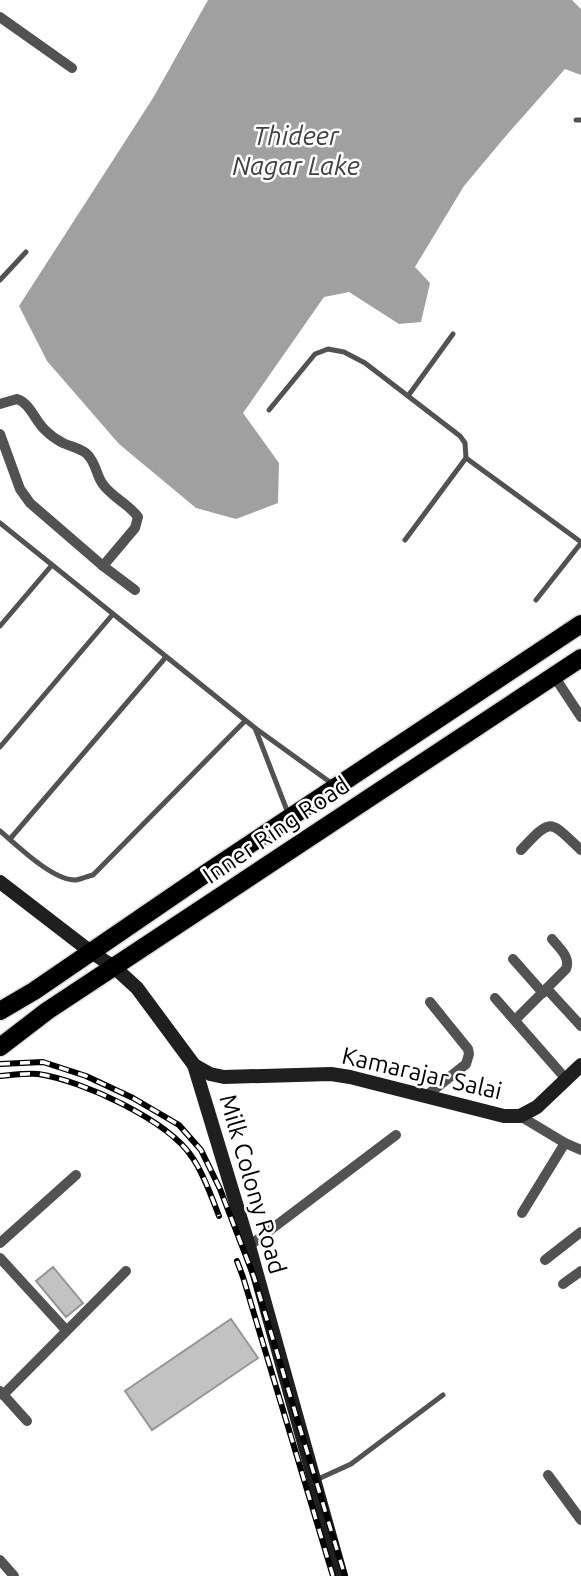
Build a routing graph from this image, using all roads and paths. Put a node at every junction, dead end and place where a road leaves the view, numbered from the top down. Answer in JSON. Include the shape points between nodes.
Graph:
{"nodes":[{"id":1,"x":0,"y":17,"type":"edge"},
{"id":2,"x":72,"y":68,"type":"dead end"},
{"id":3,"x":26,"y":253,"type":"dead end"},
{"id":4,"x":0,"y":280,"type":"edge"},
{"id":5,"x":453,"y":334,"type":"dead end"},
{"id":6,"x":408,"y":396,"type":"junction"},
{"id":7,"x":0,"y":404,"type":"edge"},
{"id":8,"x":270,"y":410,"type":"dead end"},
{"id":9,"x":0,"y":434,"type":"edge"},
{"id":10,"x":466,"y":458,"type":"junction"},
{"id":11,"x":0,"y":523,"type":"edge"},
{"id":12,"x":405,"y":540,"type":"dead end"},
{"id":13,"x":581,"y":543,"type":"edge"},
{"id":14,"x":52,"y":565,"type":"junction"},
{"id":15,"x":103,"y":566,"type":"junction"},
{"id":16,"x":135,"y":590,"type":"dead end"},
{"id":17,"x":536,"y":600,"type":"dead end"},
{"id":18,"x":113,"y":614,"type":"junction"},
{"id":19,"x":581,"y":624,"type":"edge"},
{"id":20,"x":0,"y":626,"type":"edge"},
{"id":21,"x":166,"y":657,"type":"junction"},
{"id":22,"x":581,"y":658,"type":"edge"},
{"id":23,"x":554,"y":676,"type":"junction"},
{"id":24,"x":581,"y":717,"type":"edge"},
{"id":25,"x":245,"y":720,"type":"junction"},
{"id":26,"x":255,"y":728,"type":"junction"},
{"id":27,"x":0,"y":747,"type":"edge"},
{"id":28,"x":337,"y":787,"type":"junction"},
{"id":29,"x":290,"y":817,"type":"junction"},
{"id":30,"x":0,"y":831,"type":"edge"},
{"id":31,"x":10,"y":839,"type":"junction"},
{"id":32,"x":522,"y":850,"type":"dead end"},
{"id":33,"x":581,"y":850,"type":"edge"},
{"id":34,"x":0,"y":881,"type":"edge"},
{"id":35,"x":552,"y":939,"type":"dead end"},
{"id":36,"x":90,"y":953,"type":"junction"},
{"id":37,"x":513,"y":959,"type":"dead end"},
{"id":38,"x":114,"y":967,"type":"junction"},
{"id":39,"x":545,"y":990,"type":"junction"},
{"id":40,"x":495,"y":998,"type":"dead end"},
{"id":41,"x":430,"y":1002,"type":"dead end"},
{"id":42,"x":0,"y":1011,"type":"edge"},
{"id":43,"x":514,"y":1020,"type":"junction"},
{"id":44,"x":581,"y":1026,"type":"edge"},
{"id":45,"x":0,"y":1047,"type":"edge"},
{"id":46,"x":194,"y":1065,"type":"junction"},
{"id":47,"x":581,"y":1065,"type":"edge"},
{"id":48,"x":566,"y":1079,"type":"junction"},
{"id":49,"x":426,"y":1096,"type":"junction"},
{"id":50,"x":520,"y":1116,"type":"junction"},
{"id":51,"x":396,"y":1135,"type":"dead end"},
{"id":52,"x":565,"y":1143,"type":"junction"},
{"id":53,"x":581,"y":1150,"type":"edge"},
{"id":54,"x":76,"y":1175,"type":"dead end"},
{"id":55,"x":522,"y":1213,"type":"dead end"},
{"id":56,"x":581,"y":1232,"type":"edge"},
{"id":57,"x":0,"y":1243,"type":"edge"},
{"id":58,"x":249,"y":1246,"type":"junction"},
{"id":59,"x":0,"y":1258,"type":"edge"},
{"id":60,"x":545,"y":1260,"type":"dead end"},
{"id":61,"x":126,"y":1271,"type":"dead end"},
{"id":62,"x":581,"y":1271,"type":"edge"},
{"id":63,"x":563,"y":1284,"type":"dead end"},
{"id":64,"x":66,"y":1330,"type":"junction"},
{"id":65,"x":2,"y":1393,"type":"edge"},
{"id":66,"x":443,"y":1395,"type":"dead end"},
{"id":67,"x":27,"y":1421,"type":"dead end"},
{"id":68,"x":548,"y":1475,"type":"dead end"},
{"id":69,"x":314,"y":1481,"type":"junction"},
{"id":70,"x":581,"y":1520,"type":"edge"},
{"id":71,"x":0,"y":1560,"type":"edge"},
{"id":72,"x":14,"y":1576,"type":"edge"},
{"id":73,"x":341,"y":1576,"type":"edge"}],
"edges":[{"from":1,"to":2,"type":"street"},
{"from":3,"to":4,"type":"lane"},
{"from":5,"to":6,"type":"lane"},
{"from":6,"to":8,"type":"lane","via":[[365,363],[328,349],[315,354]]},
{"from":6,"to":10,"type":"lane","via":[[460,436]]},
{"from":7,"to":15,"type":"street","via":[[17,399],[25,403],[54,438],[90,457],[102,483],[138,517],[135,528]]},
{"from":9,"to":15,"type":"street","via":[[20,489],[30,503]]},
{"from":10,"to":12,"type":"lane"},
{"from":10,"to":13,"type":"lane"},
{"from":11,"to":14,"type":"lane"},
{"from":13,"to":17,"type":"lane"},
{"from":14,"to":18,"type":"lane"},
{"from":14,"to":20,"type":"lane"},
{"from":15,"to":16,"type":"street"},
{"from":18,"to":21,"type":"lane"},
{"from":18,"to":27,"type":"lane"},
{"from":19,"to":28,"type":"main road","name":"Inner Ring Road"},
{"from":21,"to":25,"type":"lane"},
{"from":21,"to":31,"type":"lane"},
{"from":22,"to":23,"type":"main road","name":"Inner Ring Road"},
{"from":23,"to":24,"type":"street"},
{"from":23,"to":38,"type":"main road","name":"Inner Ring Road"},
{"from":25,"to":26,"type":"lane"},
{"from":25,"to":31,"type":"lane","via":[[93,875],[65,879]]},
{"from":26,"to":28,"type":"lane"},
{"from":26,"to":29,"type":"lane"},
{"from":28,"to":29,"type":"main road","name":"Inner Ring Road"},
{"from":29,"to":36,"type":"main road","name":"Inner Ring Road"},
{"from":30,"to":31,"type":"lane"},
{"from":32,"to":33,"type":"street","via":[[548,825]]},
{"from":34,"to":36,"type":"main road","name":"Milk Colony Road"},
{"from":35,"to":39,"type":"street","via":[[568,964]]},
{"from":36,"to":38,"type":"main road","name":"Milk Colony Road"},
{"from":36,"to":42,"type":"main road","name":"Inner Ring Road"},
{"from":37,"to":39,"type":"street"},
{"from":38,"to":45,"type":"main road","name":"Inner Ring Road"},
{"from":38,"to":46,"type":"main road","name":"Milk Colony Road","via":[[137,988]]},
{"from":39,"to":43,"type":"street"},
{"from":39,"to":44,"type":"street"},
{"from":40,"to":43,"type":"street"},
{"from":41,"to":49,"type":"street","via":[[469,1054],[466,1064]]},
{"from":43,"to":48,"type":"street"},
{"from":46,"to":49,"type":"main road","name":"Kamarajar Salai","via":[[224,1077],[331,1074]]},
{"from":46,"to":58,"type":"main road","name":"Milk Colony Road"},
{"from":47,"to":48,"type":"main road","name":"Kamarajar Salai"},
{"from":48,"to":50,"type":"main road","name":"Kamarajar Salai","via":[[537,1107]]},
{"from":49,"to":50,"type":"main road","name":"Kamarajar Salai"},
{"from":50,"to":52,"type":"street"},
{"from":51,"to":58,"type":"street"},
{"from":52,"to":53,"type":"street"},
{"from":52,"to":55,"type":"street"},
{"from":54,"to":57,"type":"street"},
{"from":56,"to":60,"type":"street"},
{"from":58,"to":69,"type":"main road","name":"Milk Colony Road"},
{"from":59,"to":64,"type":"street"},
{"from":61,"to":64,"type":"street"},
{"from":62,"to":63,"type":"street"},
{"from":64,"to":65,"type":"street"},
{"from":65,"to":67,"type":"street"},
{"from":66,"to":69,"type":"lane","via":[[351,1464]]},
{"from":68,"to":70,"type":"street"},
{"from":69,"to":73,"type":"main road","name":"Milk Colony Road"},
{"from":71,"to":72,"type":"street"}]}
